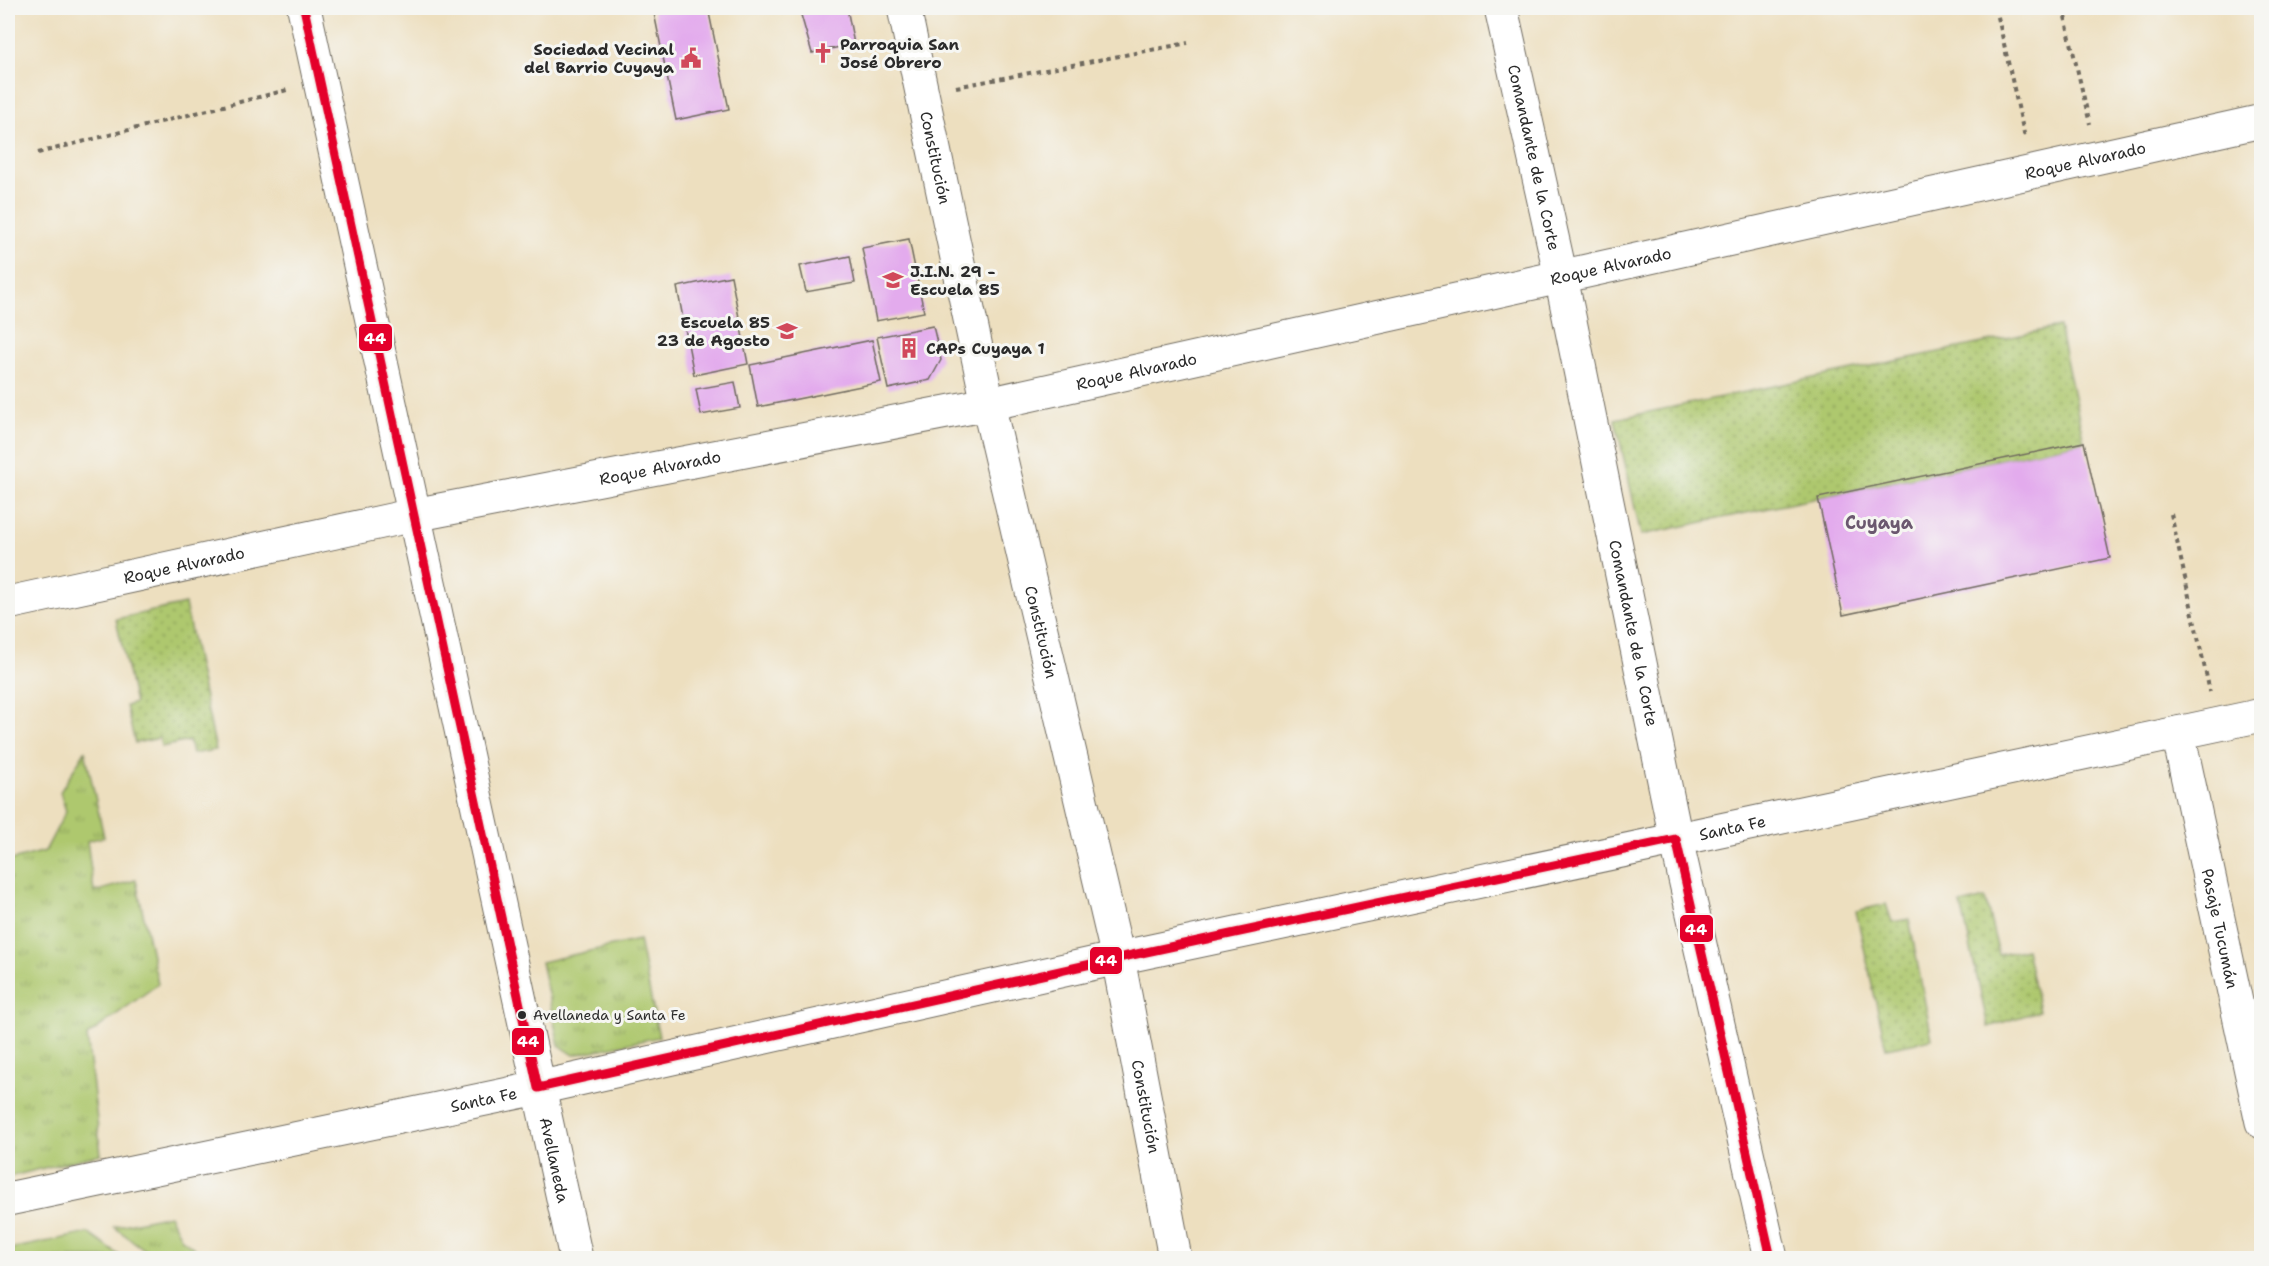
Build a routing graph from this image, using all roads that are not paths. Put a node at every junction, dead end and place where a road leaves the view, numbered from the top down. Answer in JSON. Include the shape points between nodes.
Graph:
{"nodes":[{"id":1,"x":304,"y":8,"type":"edge"},
{"id":2,"x":904,"y":8,"type":"edge"},
{"id":3,"x":1501,"y":8,"type":"edge"},
{"id":4,"x":2262,"y":121,"type":"edge"},
{"id":5,"x":1561,"y":278,"type":"junction"},
{"id":6,"x":988,"y":404,"type":"junction"},
{"id":7,"x":414,"y":515,"type":"junction"},
{"id":8,"x":8,"y":603,"type":"edge"},
{"id":9,"x":2262,"y":715,"type":"edge"},
{"id":10,"x":2178,"y":733,"type":"junction"},
{"id":11,"x":1676,"y":840,"type":"junction"},
{"id":12,"x":1118,"y":958,"type":"junction"},
{"id":13,"x":538,"y":1088,"type":"junction"},
{"id":14,"x":2262,"y":1122,"type":"edge"},
{"id":15,"x":8,"y":1199,"type":"edge"},
{"id":16,"x":576,"y":1258,"type":"edge"},
{"id":17,"x":1175,"y":1258,"type":"edge"},
{"id":18,"x":1771,"y":1258,"type":"edge"}],
"edges":[{"from":1,"to":7,"type":"street","name":"Avellaneda"},
{"from":2,"to":6,"type":"street","name":"Constitución"},
{"from":3,"to":5,"type":"street","name":"Comandante de la Corte"},
{"from":4,"to":5,"type":"street","name":"Roque Alvarado"},
{"from":5,"to":6,"type":"street","name":"Roque Alvarado"},
{"from":5,"to":11,"type":"street","name":"Comandante de la Corte"},
{"from":6,"to":7,"type":"street","name":"Roque Alvarado"},
{"from":6,"to":12,"type":"street","name":"Constitución"},
{"from":7,"to":8,"type":"street","name":"Roque Alvarado"},
{"from":7,"to":13,"type":"street","name":"Avellaneda"},
{"from":9,"to":10,"type":"street","name":"Santa Fe"},
{"from":10,"to":11,"type":"street","name":"Santa Fe"},
{"from":10,"to":14,"type":"street","name":"Pasaje Tucumán"},
{"from":11,"to":12,"type":"street","name":"Santa Fe"},
{"from":11,"to":18,"type":"street","name":"Comandante de la Corte"},
{"from":12,"to":13,"type":"street","name":"Santa Fe"},
{"from":12,"to":17,"type":"street","name":"Constitución"},
{"from":13,"to":15,"type":"street","name":"Santa Fe"},
{"from":13,"to":16,"type":"street","name":"Avellaneda"}]}
